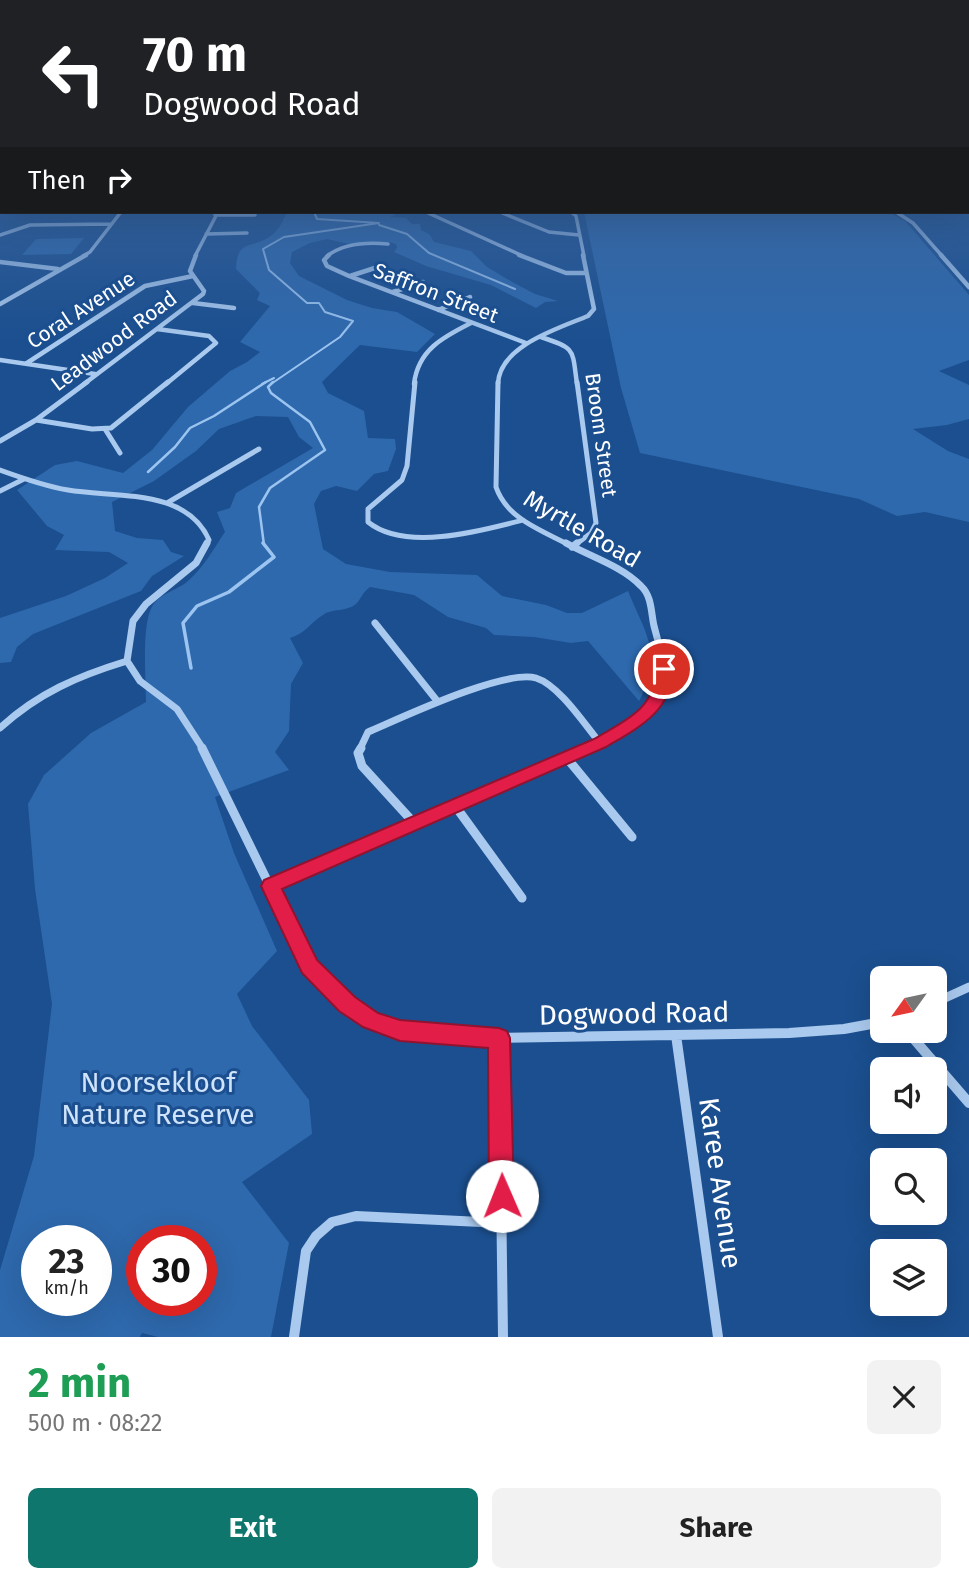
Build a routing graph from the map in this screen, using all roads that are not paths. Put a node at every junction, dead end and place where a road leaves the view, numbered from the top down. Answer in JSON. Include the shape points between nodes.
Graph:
{"nodes":[{"id":1,"x":117,"y":217,"type":"edge"},
{"id":2,"x":214,"y":217,"type":"edge"},
{"id":3,"x":442,"y":217,"type":"edge"},
{"id":4,"x":513,"y":217,"type":"edge"},
{"id":5,"x":576,"y":217,"type":"edge"},
{"id":6,"x":904,"y":217,"type":"edge"},
{"id":7,"x":111,"y":225,"type":"junction"},
{"id":8,"x":247,"y":233,"type":"dead end"},
{"id":9,"x":206,"y":234,"type":"junction"},
{"id":10,"x":0,"y":235,"type":"edge"},
{"id":11,"x":579,"y":235,"type":"junction"},
{"id":12,"x":388,"y":244,"type":"dead end"},
{"id":13,"x":1,"y":263,"type":"edge"},
{"id":14,"x":384,"y":265,"type":"dead end"},
{"id":15,"x":59,"y":270,"type":"junction"},
{"id":16,"x":586,"y":273,"type":"junction"},
{"id":17,"x":193,"y":276,"type":"junction"},
{"id":18,"x":349,"y":276,"type":"junction"},
{"id":19,"x":423,"y":282,"type":"dead end"},
{"id":20,"x":969,"y":287,"type":"edge"},
{"id":21,"x":392,"y":292,"type":"junction"},
{"id":22,"x":470,"y":297,"type":"dead end"},
{"id":23,"x":192,"y":303,"type":"junction"},
{"id":24,"x":0,"y":304,"type":"edge"},
{"id":25,"x":234,"y":308,"type":"dead end"},
{"id":26,"x":438,"y":310,"type":"junction"},
{"id":27,"x":471,"y":323,"type":"junction"},
{"id":28,"x":156,"y":328,"type":"junction"},
{"id":29,"x":541,"y":337,"type":"junction"},
{"id":30,"x":526,"y":343,"type":"junction"},
{"id":31,"x":0,"y":360,"type":"edge"},
{"id":32,"x":27,"y":363,"type":"junction"},
{"id":33,"x":95,"y":374,"type":"junction"},
{"id":34,"x":36,"y":420,"type":"junction"},
{"id":35,"x":105,"y":429,"type":"junction"},
{"id":36,"x":0,"y":441,"type":"edge"},
{"id":37,"x":259,"y":449,"type":"dead end"},
{"id":38,"x":120,"y":453,"type":"dead end"},
{"id":39,"x":0,"y":470,"type":"edge"},
{"id":40,"x":25,"y":479,"type":"junction"},
{"id":41,"x":0,"y":491,"type":"edge"},
{"id":42,"x":166,"y":503,"type":"junction"},
{"id":43,"x":523,"y":520,"type":"junction"},
{"id":44,"x":572,"y":547,"type":"junction"},
{"id":45,"x":375,"y":623,"type":"dead end"},
{"id":46,"x":127,"y":662,"type":"junction"},
{"id":47,"x":438,"y":702,"type":"junction"},
{"id":48,"x":0,"y":728,"type":"edge"},
{"id":49,"x":600,"y":743,"type":"junction"},
{"id":50,"x":566,"y":757,"type":"junction"},
{"id":51,"x":456,"y":807,"type":"junction"},
{"id":52,"x":414,"y":823,"type":"junction"},
{"id":53,"x":632,"y":836,"type":"dead end"},
{"id":54,"x":271,"y":886,"type":"junction"},
{"id":55,"x":522,"y":898,"type":"dead end"},
{"id":56,"x":969,"y":987,"type":"edge"},
{"id":57,"x":947,"y":997,"type":"edge"},
{"id":58,"x":870,"y":1025,"type":"edge"},
{"id":59,"x":676,"y":1035,"type":"junction"},
{"id":60,"x":499,"y":1038,"type":"junction"},
{"id":61,"x":917,"y":1043,"type":"edge"},
{"id":62,"x":969,"y":1103,"type":"edge"},
{"id":63,"x":502,"y":1223,"type":"junction"},
{"id":64,"x":294,"y":1337,"type":"edge"},
{"id":65,"x":503,"y":1337,"type":"edge"},
{"id":66,"x":718,"y":1337,"type":"edge"}],
"edges":[{"from":1,"to":7,"type":"street"},
{"from":2,"to":9,"type":"street","name":"Leadwood Road"},
{"from":3,"to":16,"type":"street","via":[[549,268]]},
{"from":4,"to":11,"type":"street","via":[[549,232]]},
{"from":5,"to":11,"type":"street","name":"Myrtle Road"},
{"from":6,"to":20,"type":"street"},
{"from":7,"to":10,"type":"street","via":[[30,225]]},
{"from":7,"to":15,"type":"street","via":[[90,252]]},
{"from":8,"to":9,"type":"street"},
{"from":9,"to":17,"type":"street","name":"Leadwood Road","via":[[190,267]]},
{"from":11,"to":16,"type":"street","name":"Myrtle Road"},
{"from":12,"to":18,"type":"street","name":"Saffron Street","via":[[359,245],[328,254],[327,266]]},
{"from":13,"to":15,"type":"street"},
{"from":14,"to":18,"type":"street"},
{"from":15,"to":24,"type":"street"},
{"from":16,"to":29,"type":"street","name":"Myrtle Road","via":[[594,309]]},
{"from":17,"to":23,"type":"street","name":"Leadwood Road","via":[[204,291]]},
{"from":17,"to":32,"type":"street","name":"Coral Avenue","via":[[145,286]]},
{"from":18,"to":21,"type":"street","name":"Saffron Street"},
{"from":19,"to":21,"type":"street"},
{"from":21,"to":26,"type":"street","name":"Saffron Street"},
{"from":22,"to":26,"type":"street"},
{"from":23,"to":25,"type":"street"},
{"from":23,"to":28,"type":"street","name":"Leadwood Road"},
{"from":26,"to":27,"type":"street","name":"Saffron Street"},
{"from":27,"to":30,"type":"street","name":"Saffron Street"},
{"from":27,"to":43,"type":"street","via":[[443,338],[416,367],[407,466],[402,480],[368,509],[368,522],[378,531],[412,537],[494,529]]},
{"from":28,"to":33,"type":"street","name":"Leadwood Road"},
{"from":28,"to":35,"type":"street","via":[[209,335],[216,345]]},
{"from":29,"to":30,"type":"street","name":"Myrtle Road"},
{"from":29,"to":44,"type":"street","name":"Broom Street","via":[[573,352],[596,523],[591,533]]},
{"from":30,"to":43,"type":"street","name":"Myrtle Road","via":[[502,364],[498,376],[496,487],[504,506]]},
{"from":31,"to":32,"type":"street"},
{"from":32,"to":33,"type":"street"},
{"from":33,"to":34,"type":"street","name":"Leadwood Road"},
{"from":34,"to":35,"type":"street"},
{"from":34,"to":36,"type":"street","name":"Leadwood Road"},
{"from":35,"to":38,"type":"street"},
{"from":37,"to":42,"type":"street"},
{"from":39,"to":40,"type":"street"},
{"from":40,"to":41,"type":"street"},
{"from":40,"to":42,"type":"street","via":[[68,490]]},
{"from":42,"to":46,"type":"street","via":[[192,514],[203,524],[209,540],[196,563],[146,604],[133,621]]},
{"from":43,"to":44,"type":"street","name":"Myrtle Road"},
{"from":44,"to":49,"type":"street","name":"Myrtle Road","via":[[645,589],[664,669],[658,701],[635,722]]},
{"from":45,"to":47,"type":"street"},
{"from":46,"to":48,"type":"street","via":[[55,684],[23,705]]},
{"from":46,"to":54,"type":"street","name":"Dogwood Road","via":[[140,681],[177,709],[199,741]]},
{"from":47,"to":49,"type":"street","via":[[519,677],[537,679]]},
{"from":47,"to":52,"type":"street","via":[[368,732],[358,753],[362,765]]},
{"from":49,"to":50,"type":"street","name":"Myrtle Road"},
{"from":50,"to":51,"type":"street","name":"Myrtle Road"},
{"from":50,"to":53,"type":"street"},
{"from":51,"to":52,"type":"street","name":"Myrtle Road"},
{"from":51,"to":55,"type":"street"},
{"from":52,"to":54,"type":"street","name":"Myrtle Road"},
{"from":54,"to":60,"type":"street","name":"Dogwood Road","via":[[309,966],[347,1004],[371,1020],[400,1031]]},
{"from":56,"to":57,"type":"street"},
{"from":58,"to":59,"type":"street","name":"Dogwood Road","via":[[789,1034]]},
{"from":59,"to":60,"type":"street","name":"Dogwood Road"},
{"from":59,"to":66,"type":"street","name":"Karee Avenue"},
{"from":60,"to":63,"type":"street"},
{"from":61,"to":62,"type":"street"},
{"from":63,"to":64,"type":"street","via":[[356,1216],[332,1222],[306,1251]]},
{"from":63,"to":65,"type":"street"}]}
